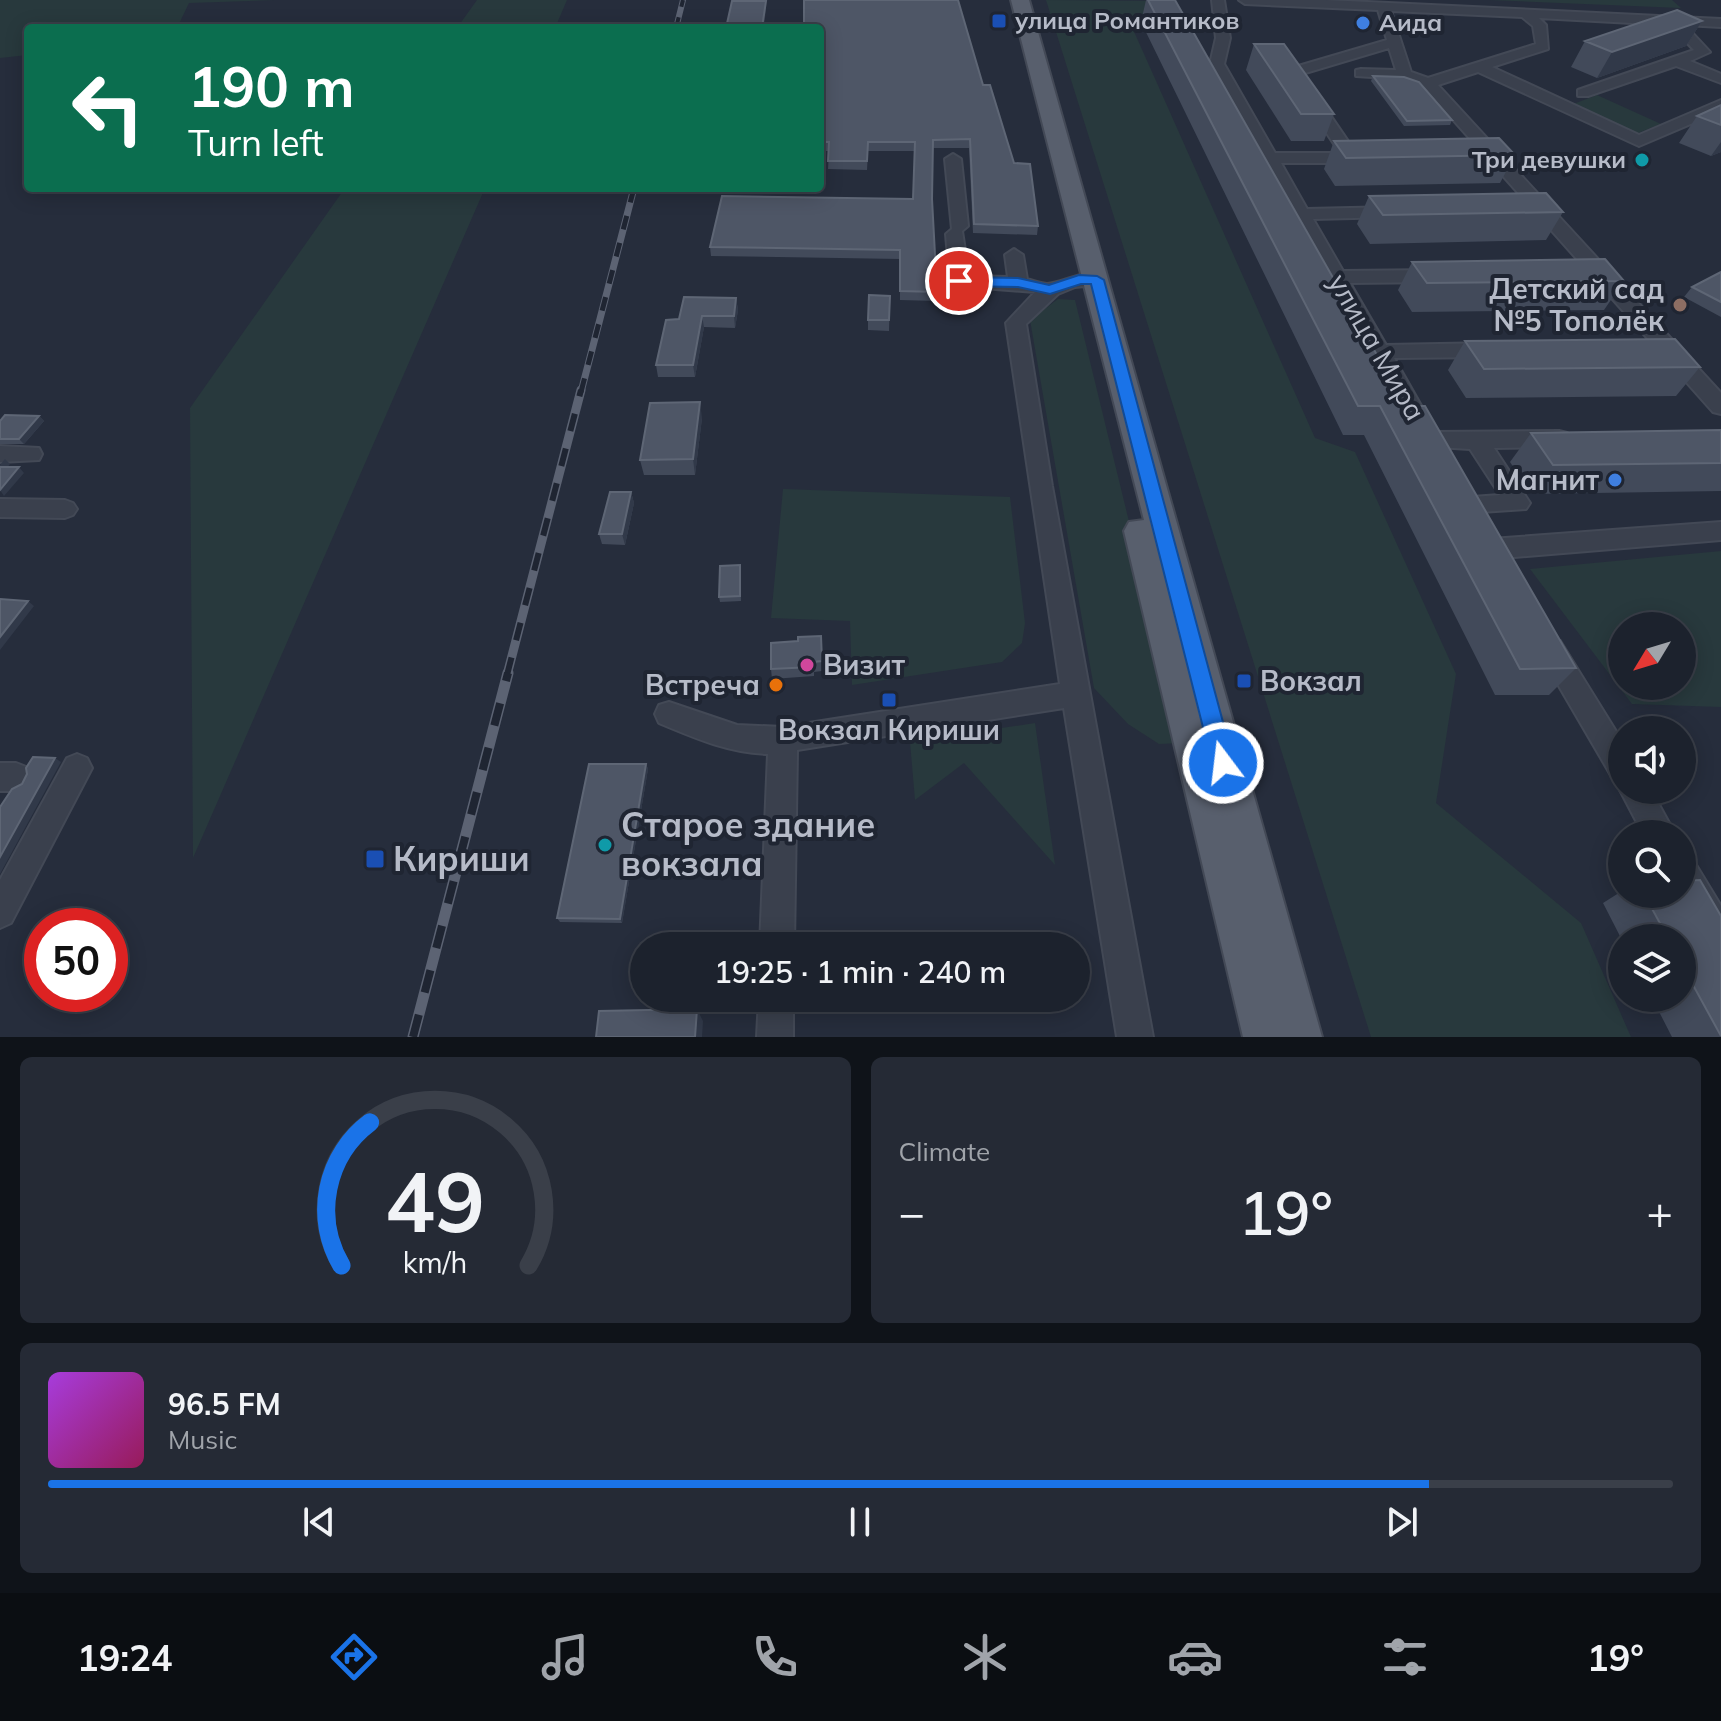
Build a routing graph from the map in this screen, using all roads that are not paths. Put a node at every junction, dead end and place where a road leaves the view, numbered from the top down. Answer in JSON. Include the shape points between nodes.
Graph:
{"nodes":[{"id":1,"x":1009,"y":0,"type":"edge"},
{"id":2,"x":1020,"y":0,"type":"edge"},
{"id":3,"x":1218,"y":0,"type":"edge"},
{"id":4,"x":1245,"y":0,"type":"edge"},
{"id":5,"x":1383,"y":7,"type":"junction"},
{"id":6,"x":1525,"y":13,"type":"junction"},
{"id":7,"x":1673,"y":20,"type":"junction"},
{"id":8,"x":1721,"y":23,"type":"edge"},
{"id":9,"x":1394,"y":42,"type":"junction"},
{"id":10,"x":1677,"y":61,"type":"junction"},
{"id":11,"x":1479,"y":67,"type":"junction"},
{"id":12,"x":1361,"y":73,"type":"dead end"},
{"id":13,"x":1405,"y":75,"type":"junction"},
{"id":14,"x":1721,"y":79,"type":"edge"},
{"id":15,"x":1428,"y":83,"type":"junction"},
{"id":16,"x":1583,"y":93,"type":"dead end"},
{"id":17,"x":1721,"y":105,"type":"edge"},
{"id":18,"x":1497,"y":157,"type":"junction"},
{"id":19,"x":1270,"y":158,"type":"junction"},
{"id":20,"x":1351,"y":158,"type":"junction"},
{"id":21,"x":1380,"y":158,"type":"edge"},
{"id":22,"x":1468,"y":158,"type":"edge"},
{"id":23,"x":953,"y":159,"type":"dead end"},
{"id":24,"x":1413,"y":212,"type":"edge"},
{"id":25,"x":1302,"y":214,"type":"junction"},
{"id":26,"x":1014,"y":255,"type":"dead end"},
{"id":27,"x":1571,"y":275,"type":"edge"},
{"id":28,"x":1601,"y":275,"type":"junction"},
{"id":29,"x":1451,"y":276,"type":"edge"},
{"id":30,"x":1337,"y":277,"type":"junction"},
{"id":31,"x":959,"y":281,"type":"junction"},
{"id":32,"x":1018,"y":283,"type":"junction"},
{"id":33,"x":1075,"y":283,"type":"junction"},
{"id":34,"x":962,"y":305,"type":"dead end"},
{"id":35,"x":1637,"y":348,"type":"edge"},
{"id":36,"x":1667,"y":348,"type":"junction"},
{"id":37,"x":1515,"y":350,"type":"edge"},
{"id":38,"x":1380,"y":352,"type":"junction"},
{"id":39,"x":1721,"y":407,"type":"edge"},
{"id":40,"x":1584,"y":438,"type":"edge"},
{"id":41,"x":1429,"y":440,"type":"junction"},
{"id":42,"x":1477,"y":441,"type":"junction"},
{"id":43,"x":0,"y":454,"type":"edge"},
{"id":44,"x":31,"y":454,"type":"dead end"},
{"id":45,"x":1444,"y":466,"type":"edge"},
{"id":46,"x":0,"y":508,"type":"edge"},
{"id":47,"x":65,"y":509,"type":"dead end"},
{"id":48,"x":1721,"y":531,"type":"edge"},
{"id":49,"x":1491,"y":549,"type":"junction"},
{"id":50,"x":1507,"y":575,"type":"edge"},
{"id":51,"x":1537,"y":626,"type":"edge"},
{"id":52,"x":1078,"y":694,"type":"junction"},
{"id":53,"x":669,"y":714,"type":"dead end"},
{"id":54,"x":783,"y":740,"type":"junction"},
{"id":55,"x":1608,"y":744,"type":"edge"},
{"id":56,"x":77,"y":768,"type":"dead end"},
{"id":57,"x":1696,"y":895,"type":"edge"},
{"id":58,"x":0,"y":912,"type":"edge"},
{"id":59,"x":777,"y":932,"type":"edge"},
{"id":60,"x":1721,"y":937,"type":"edge"},
{"id":61,"x":776,"y":1012,"type":"edge"},
{"id":62,"x":775,"y":1037,"type":"edge"},
{"id":63,"x":1135,"y":1037,"type":"edge"},
{"id":64,"x":1266,"y":1037,"type":"edge"},
{"id":65,"x":1299,"y":1037,"type":"edge"}],
"edges":[{"from":1,"to":33,"type":"main road"},
{"from":2,"to":33,"type":"main road"},
{"from":3,"to":19,"type":"street","name":"улица Мира","via":[[1223,38],[1217,64]]},
{"from":4,"to":5,"type":"street"},
{"from":5,"to":6,"type":"street"},
{"from":5,"to":9,"type":"street"},
{"from":6,"to":7,"type":"street"},
{"from":6,"to":11,"type":"street","via":[[1539,25],[1543,46]]},
{"from":7,"to":8,"type":"street"},
{"from":7,"to":10,"type":"street","via":[[1703,52]]},
{"from":9,"to":13,"type":"street"},
{"from":9,"to":20,"type":"street","via":[[1293,72]]},
{"from":10,"to":14,"type":"street"},
{"from":10,"to":16,"type":"street"},
{"from":11,"to":15,"type":"street"},
{"from":11,"to":17,"type":"street","via":[[1639,141]]},
{"from":12,"to":13,"type":"street"},
{"from":13,"to":15,"type":"street"},
{"from":15,"to":18,"type":"street"},
{"from":18,"to":22,"type":"street"},
{"from":18,"to":28,"type":"street","via":[[1533,209]]},
{"from":19,"to":20,"type":"street"},
{"from":19,"to":25,"type":"street","name":"улица Мира"},
{"from":20,"to":21,"type":"street"},
{"from":23,"to":31,"type":"street"},
{"from":24,"to":25,"type":"street"},
{"from":25,"to":30,"type":"street","name":"улица Мира"},
{"from":26,"to":32,"type":"street"},
{"from":27,"to":28,"type":"street"},
{"from":28,"to":36,"type":"street"},
{"from":29,"to":30,"type":"street"},
{"from":30,"to":38,"type":"street","name":"улица Мира"},
{"from":31,"to":32,"type":"street"},
{"from":31,"to":34,"type":"street"},
{"from":32,"to":33,"type":"street"},
{"from":33,"to":52,"type":"street","via":[[1034,300],[1016,323]]},
{"from":33,"to":64,"type":"main road"},
{"from":33,"to":65,"type":"main road","via":[[1227,778]]},
{"from":35,"to":36,"type":"street"},
{"from":36,"to":39,"type":"street"},
{"from":37,"to":38,"type":"street"},
{"from":38,"to":41,"type":"street","name":"улица Мира"},
{"from":40,"to":42,"type":"street"},
{"from":41,"to":42,"type":"street"},
{"from":41,"to":45,"type":"street","name":"улица Мира"},
{"from":42,"to":49,"type":"street","via":[[1518,503],[1462,498]]},
{"from":43,"to":44,"type":"street"},
{"from":46,"to":47,"type":"street"},
{"from":48,"to":49,"type":"street"},
{"from":49,"to":50,"type":"street"},
{"from":51,"to":55,"type":"street"},
{"from":52,"to":54,"type":"street"},
{"from":52,"to":63,"type":"street"},
{"from":53,"to":54,"type":"street","via":[[725,738]]},
{"from":54,"to":59,"type":"street"},
{"from":56,"to":58,"type":"street"},
{"from":57,"to":60,"type":"street"},
{"from":61,"to":62,"type":"street"}]}
